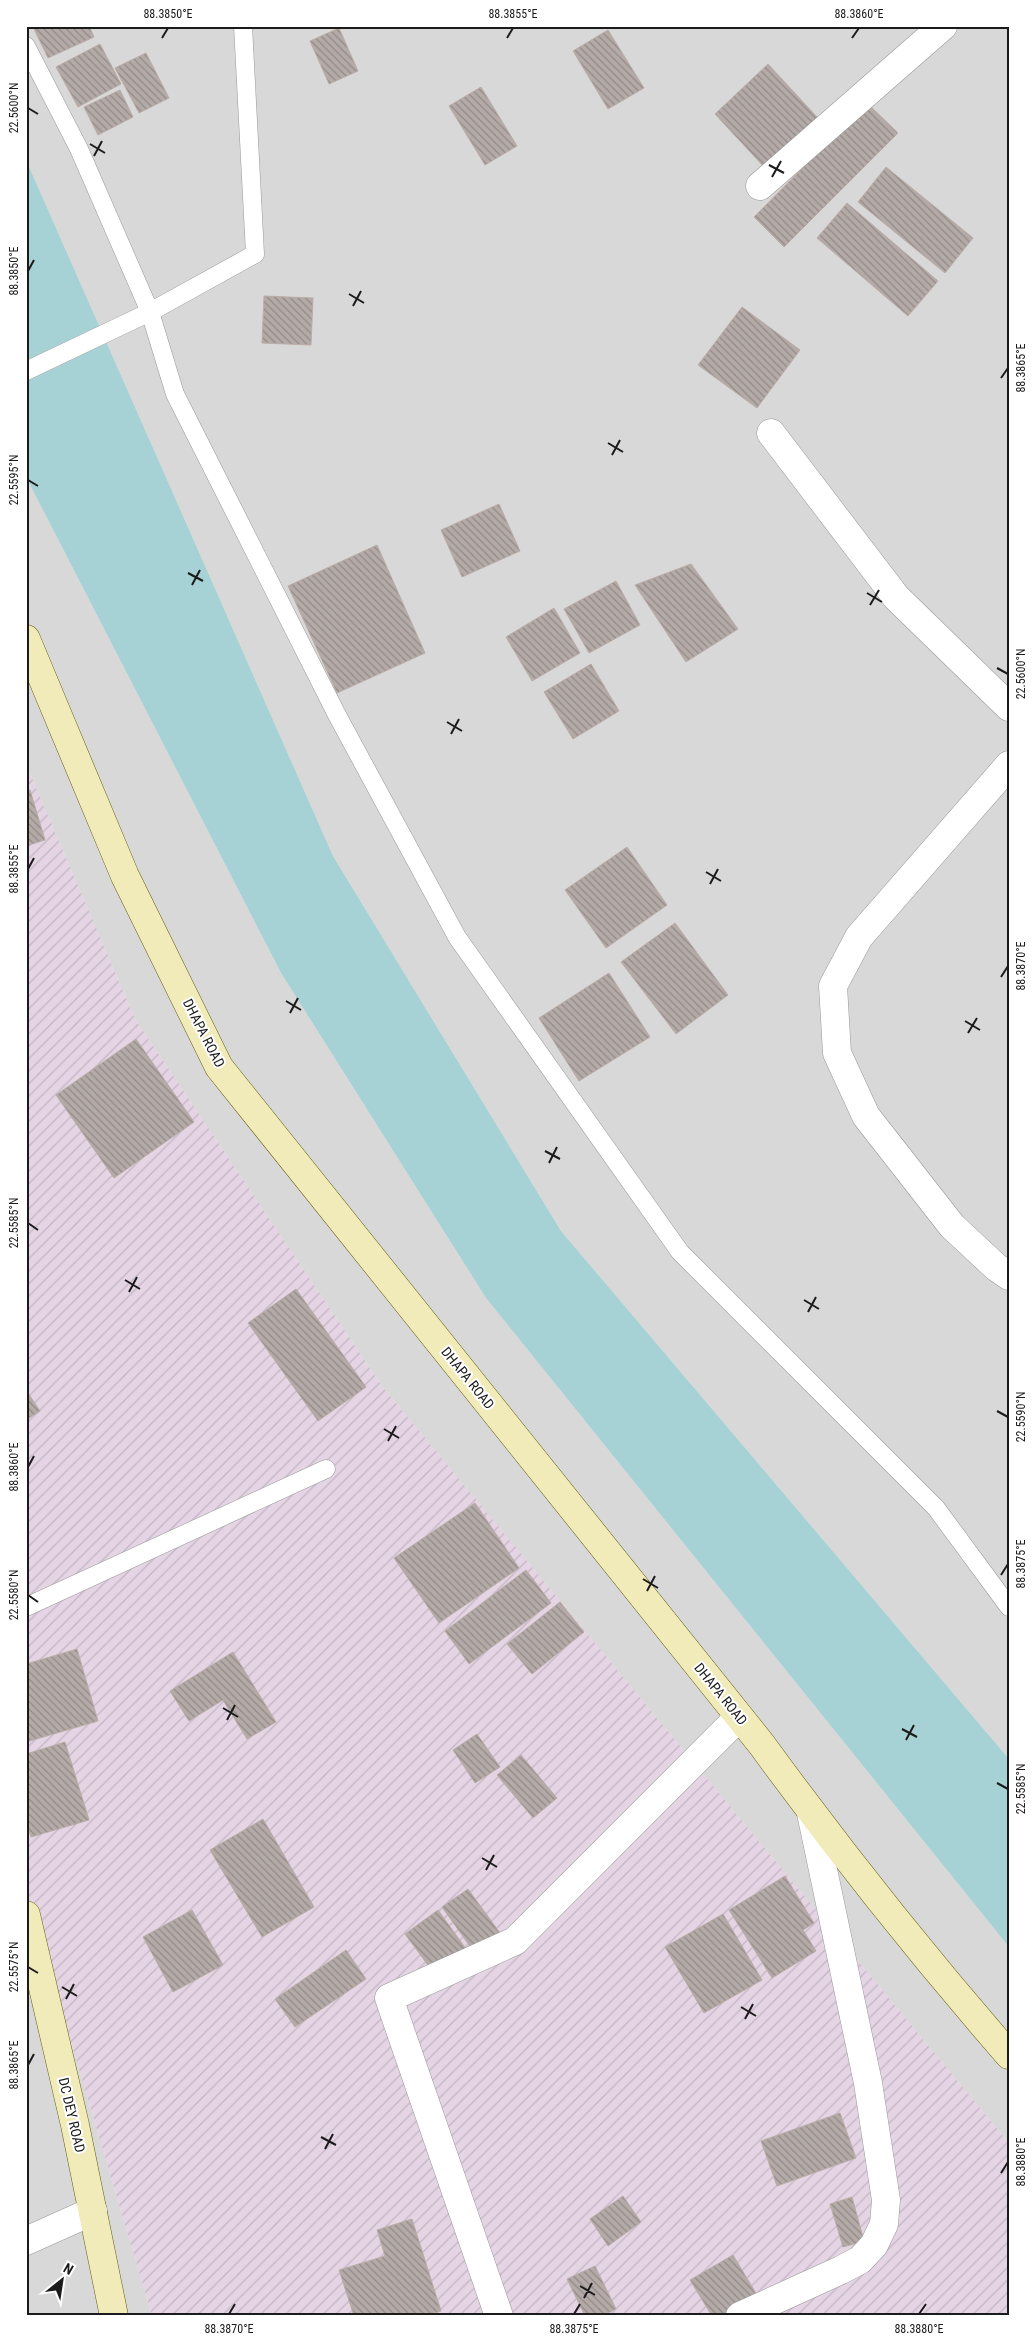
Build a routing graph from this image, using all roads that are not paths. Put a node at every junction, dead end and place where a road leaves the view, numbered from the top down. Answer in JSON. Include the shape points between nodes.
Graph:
{"nodes":[{"id":1,"x":243,"y":26,"type":"edge"},
{"id":2,"x":942,"y":26,"type":"edge"},
{"id":3,"x":26,"y":46,"type":"edge"},
{"id":4,"x":760,"y":186,"type":"dead end"},
{"id":5,"x":150,"y":312,"type":"junction"},
{"id":6,"x":26,"y":371,"type":"edge"},
{"id":7,"x":771,"y":432,"type":"dead end"},
{"id":8,"x":26,"y":639,"type":"edge"},
{"id":9,"x":1009,"y":707,"type":"edge"},
{"id":10,"x":1009,"y":765,"type":"edge"},
{"id":11,"x":1009,"y":1276,"type":"edge"},
{"id":12,"x":326,"y":1469,"type":"dead end"},
{"id":13,"x":26,"y":1607,"type":"edge"},
{"id":14,"x":1009,"y":1608,"type":"edge"},
{"id":15,"x":740,"y":1717,"type":"junction"},
{"id":16,"x":811,"y":1813,"type":"junction"},
{"id":17,"x":26,"y":1914,"type":"edge"},
{"id":18,"x":1009,"y":2055,"type":"edge"},
{"id":19,"x":93,"y":2211,"type":"junction"},
{"id":20,"x":26,"y":2241,"type":"edge"},
{"id":21,"x":114,"y":2316,"type":"edge"},
{"id":22,"x":499,"y":2316,"type":"edge"},
{"id":23,"x":740,"y":2316,"type":"edge"}],
"edges":[{"from":1,"to":5,"type":"lane","via":[[255,254]]},
{"from":2,"to":4,"type":"street"},
{"from":3,"to":5,"type":"lane","via":[[79,149]]},
{"from":5,"to":6,"type":"lane"},
{"from":5,"to":14,"type":"lane","via":[[176,394],[337,715],[457,938],[680,1252],[936,1508]]},
{"from":7,"to":9,"type":"street","via":[[896,597]]},
{"from":8,"to":15,"type":"street","name":"DHAPA ROAD","via":[[125,876],[219,1066]]},
{"from":10,"to":11,"type":"street","via":[[859,937],[833,986],[837,1053],[866,1116],[952,1226],[996,1268]]},
{"from":12,"to":13,"type":"lane"},
{"from":15,"to":16,"type":"street","name":"DHAPA ROAD"},
{"from":15,"to":22,"type":"street","via":[[515,1941],[389,1998]]},
{"from":16,"to":18,"type":"street","name":"DHAPA ROAD","via":[[951,1989]]},
{"from":16,"to":23,"type":"street","via":[[868,2083],[886,2200],[884,2224],[874,2245],[860,2260]]},
{"from":17,"to":19,"type":"street","name":"DC DEY ROAD"},
{"from":19,"to":20,"type":"street"},
{"from":19,"to":21,"type":"street","name":"DC DEY ROAD"}]}
